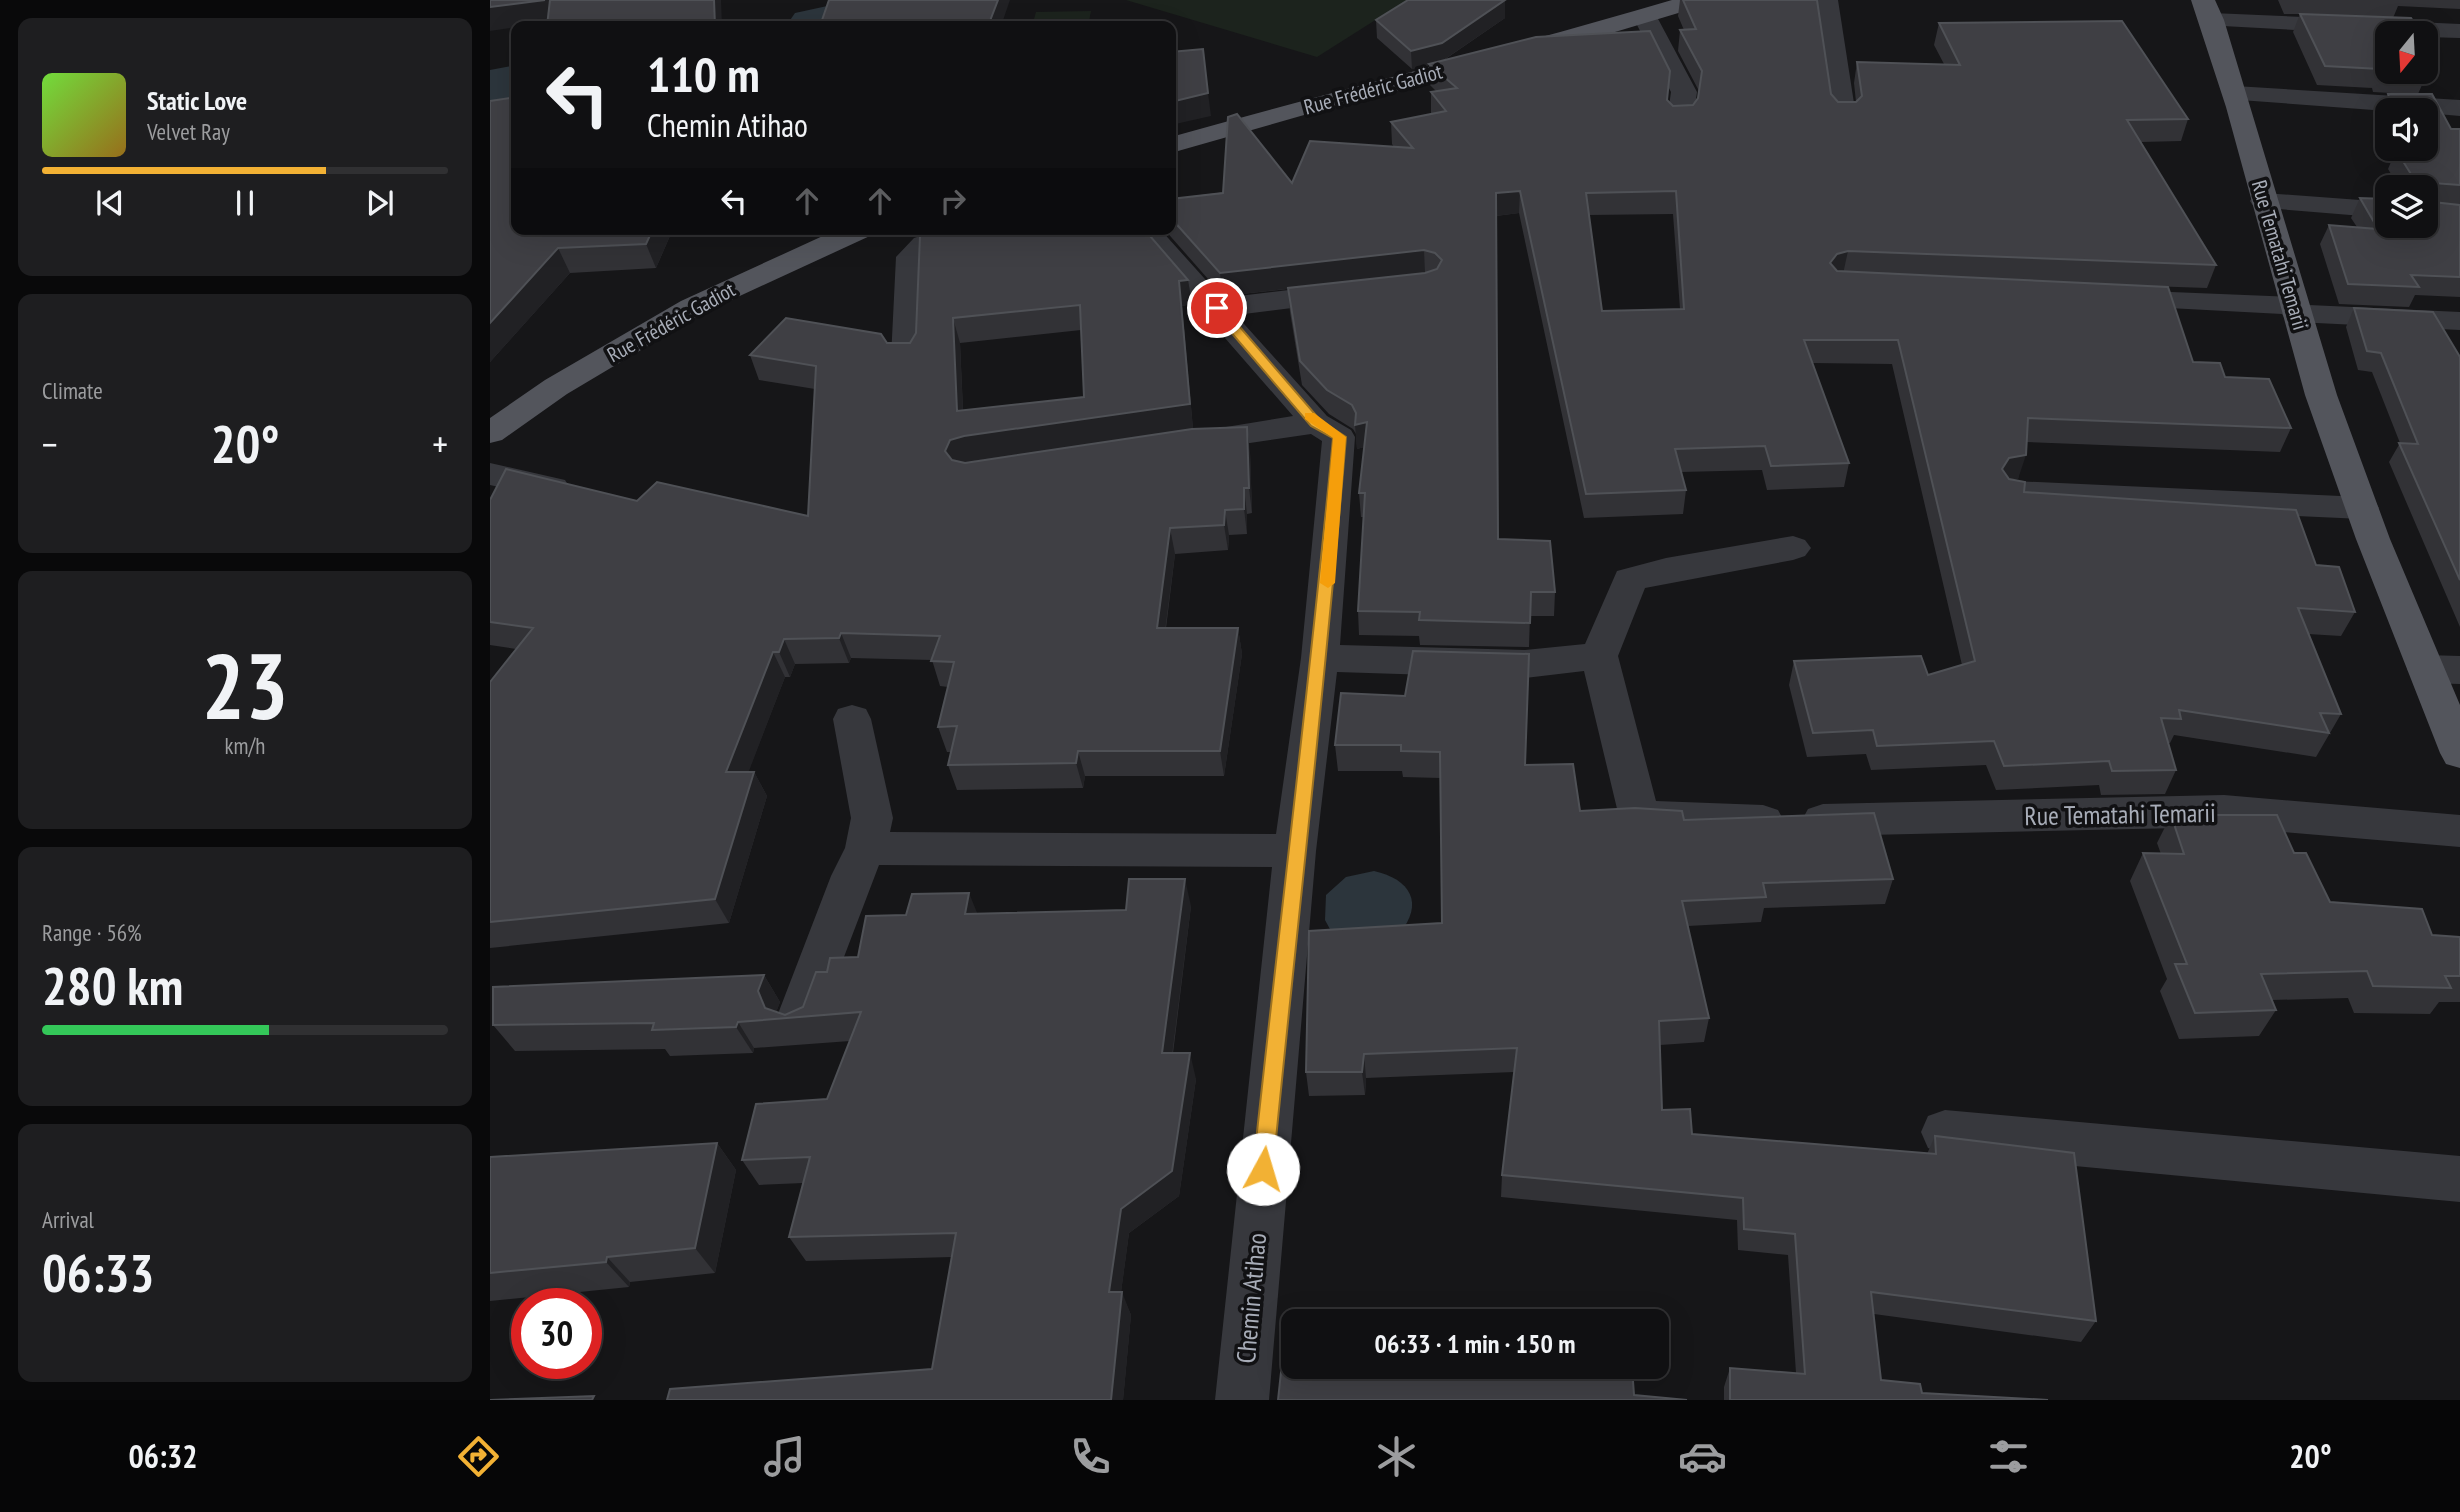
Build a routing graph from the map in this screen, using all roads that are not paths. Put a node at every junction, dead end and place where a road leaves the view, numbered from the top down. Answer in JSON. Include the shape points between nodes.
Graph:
{"nodes":[{"id":1,"x":1697,"y":0,"type":"edge"},
{"id":2,"x":1826,"y":0,"type":"edge"},
{"id":3,"x":2207,"y":10,"type":"edge"},
{"id":4,"x":1645,"y":17,"type":"junction"},
{"id":5,"x":2460,"y":32,"type":"edge"},
{"id":6,"x":2237,"y":101,"type":"junction"},
{"id":7,"x":2460,"y":108,"type":"edge"},
{"id":8,"x":2375,"y":114,"type":"edge"},
{"id":9,"x":1843,"y":116,"type":"edge"},
{"id":10,"x":2438,"y":118,"type":"edge"},
{"id":11,"x":2460,"y":119,"type":"edge"},
{"id":12,"x":1680,"y":120,"type":"edge"},
{"id":13,"x":1176,"y":144,"type":"edge"},
{"id":14,"x":2264,"y":201,"type":"junction"},
{"id":15,"x":2375,"y":208,"type":"edge"},
{"id":16,"x":846,"y":235,"type":"edge"},
{"id":17,"x":953,"y":235,"type":"edge"},
{"id":18,"x":1150,"y":235,"type":"edge"},
{"id":19,"x":1373,"y":290,"type":"edge"},
{"id":20,"x":2089,"y":297,"type":"edge"},
{"id":21,"x":1217,"y":308,"type":"junction"},
{"id":22,"x":2295,"y":310,"type":"junction"},
{"id":23,"x":2460,"y":321,"type":"edge"},
{"id":24,"x":906,"y":358,"type":"edge"},
{"id":25,"x":1316,"y":423,"type":"junction"},
{"id":26,"x":491,"y":431,"type":"edge"},
{"id":27,"x":1164,"y":446,"type":"edge"},
{"id":28,"x":490,"y":474,"type":"edge"},
{"id":29,"x":2014,"y":492,"type":"edge"},
{"id":30,"x":588,"y":496,"type":"edge"},
{"id":31,"x":2362,"y":508,"type":"junction"},
{"id":32,"x":1793,"y":548,"type":"dead end"},
{"id":33,"x":1599,"y":656,"type":"junction"},
{"id":34,"x":1320,"y":658,"type":"junction"},
{"id":35,"x":2443,"y":670,"type":"edge"},
{"id":36,"x":852,"y":719,"type":"dead end"},
{"id":37,"x":2460,"y":753,"type":"edge"},
{"id":38,"x":2460,"y":831,"type":"edge"},
{"id":39,"x":866,"y":848,"type":"junction"},
{"id":40,"x":1295,"y":851,"type":"junction"},
{"id":41,"x":799,"y":1019,"type":"edge"},
{"id":42,"x":1945,"y":1132,"type":"dead end"},
{"id":43,"x":2460,"y":1179,"type":"edge"},
{"id":44,"x":1242,"y":1400,"type":"edge"}],
"edges":[{"from":1,"to":4,"type":"main road","name":"Rue Frédéric Gadiot"},
{"from":2,"to":9,"type":"street"},
{"from":3,"to":5,"type":"street"},
{"from":3,"to":6,"type":"main road","name":"Rue Tematahi Temarii"},
{"from":4,"to":12,"type":"street","via":[[1684,92]]},
{"from":4,"to":13,"type":"main road","name":"Rue Frédéric Gadiot"},
{"from":6,"to":7,"type":"street"},
{"from":6,"to":8,"type":"street"},
{"from":6,"to":14,"type":"main road","name":"Rue Tematahi Temarii"},
{"from":10,"to":11,"type":"street"},
{"from":14,"to":15,"type":"street"},
{"from":14,"to":22,"type":"main road","name":"Rue Tematahi Temarii"},
{"from":16,"to":26,"type":"main road","name":"Rue Frédéric Gadiot","via":[[659,325]]},
{"from":17,"to":24,"type":"street","via":[[924,244],[910,257]]},
{"from":18,"to":21,"type":"street","name":"Chemin Atihao"},
{"from":19,"to":21,"type":"street"},
{"from":20,"to":22,"type":"street"},
{"from":21,"to":25,"type":"street","name":"Chemin Atihao"},
{"from":22,"to":23,"type":"street"},
{"from":22,"to":31,"type":"main road","name":"Rue Tematahi Temarii"},
{"from":25,"to":27,"type":"street"},
{"from":25,"to":34,"type":"street","name":"Chemin Atihao","via":[[1339,437]]},
{"from":28,"to":30,"type":"street"},
{"from":29,"to":31,"type":"street"},
{"from":31,"to":35,"type":"main road","name":"Rue Tematahi Temarii"},
{"from":32,"to":33,"type":"street","via":[[1630,580]]},
{"from":33,"to":34,"type":"street","via":[[1525,664]]},
{"from":33,"to":38,"type":"street","name":"Rue Tematahi Temarii","via":[[1640,817],[1779,821],[2224,811]]},
{"from":34,"to":40,"type":"street","name":"Chemin Atihao"},
{"from":35,"to":37,"type":"main road","name":"Rue Tematahi Temarii"},
{"from":36,"to":39,"type":"street","via":[[872,818]]},
{"from":39,"to":40,"type":"street"},
{"from":39,"to":41,"type":"street"},
{"from":40,"to":44,"type":"street","name":"Chemin Atihao"},
{"from":42,"to":43,"type":"street"}]}
